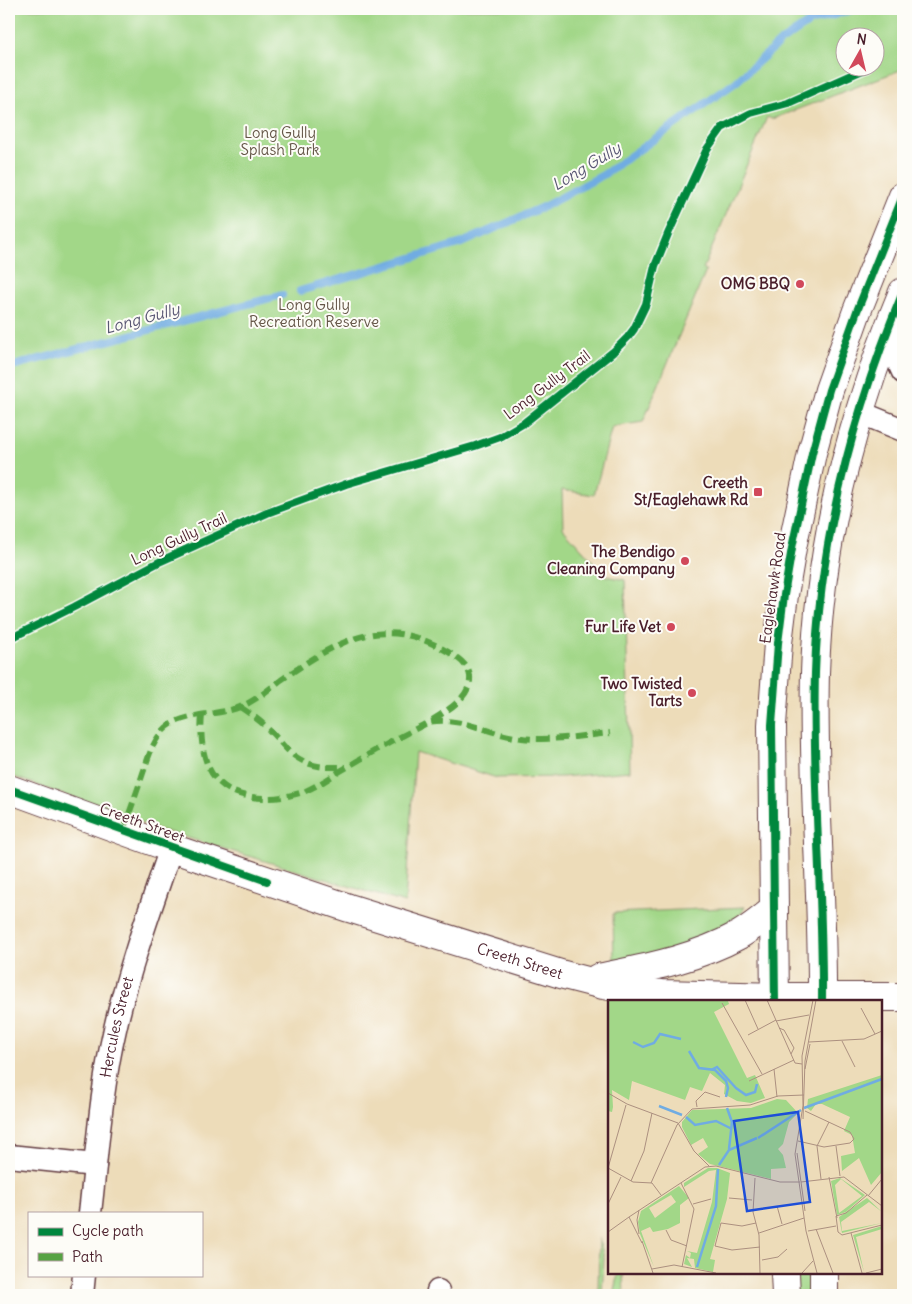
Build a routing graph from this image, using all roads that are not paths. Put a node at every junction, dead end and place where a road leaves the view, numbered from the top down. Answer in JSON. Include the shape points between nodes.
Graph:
{"nodes":[{"id":1,"x":903,"y":196,"type":"edge"},
{"id":2,"x":903,"y":292,"type":"edge"},
{"id":3,"x":886,"y":336,"type":"junction"},
{"id":4,"x":903,"y":372,"type":"edge"},
{"id":5,"x":859,"y":412,"type":"junction"},
{"id":6,"x":903,"y":430,"type":"edge"},
{"id":7,"x":9,"y":789,"type":"edge"},
{"id":8,"x":170,"y":848,"type":"junction"},
{"id":9,"x":773,"y":910,"type":"junction"},
{"id":10,"x":587,"y":981,"type":"junction"},
{"id":11,"x":903,"y":997,"type":"edge"},
{"id":12,"x":775,"y":999,"type":"edge"},
{"id":13,"x":822,"y":999,"type":"edge"},
{"id":14,"x":9,"y":1156,"type":"edge"},
{"id":15,"x":95,"y":1165,"type":"junction"},
{"id":16,"x":90,"y":1212,"type":"edge"},
{"id":17,"x":785,"y":1274,"type":"edge"},
{"id":18,"x":824,"y":1274,"type":"edge"},
{"id":19,"x":84,"y":1276,"type":"edge"},
{"id":20,"x":82,"y":1295,"type":"edge"},
{"id":21,"x":786,"y":1295,"type":"edge"},
{"id":22,"x":824,"y":1295,"type":"edge"}],
"edges":[{"from":1,"to":9,"type":"main road","name":"Eaglehawk Road","via":[[837,365],[814,445],[792,548],[778,643],[772,725]]},
{"from":2,"to":3,"type":"main road"},
{"from":3,"to":4,"type":"street"},
{"from":3,"to":5,"type":"main road"},
{"from":5,"to":6,"type":"street"},
{"from":5,"to":13,"type":"main road","via":[[832,526],[817,647],[814,720]]},
{"from":7,"to":8,"type":"main road","name":"Creeth Street"},
{"from":8,"to":10,"type":"main road","name":"Creeth Street","via":[[349,908]]},
{"from":8,"to":15,"type":"street","name":"Hercules Street","via":[[115,1028]]},
{"from":9,"to":10,"type":"main road","via":[[740,934],[710,949]]},
{"from":9,"to":12,"type":"main road","name":"Eaglehawk Road"},
{"from":10,"to":12,"type":"main road","name":"Creeth Street","via":[[661,994]]},
{"from":11,"to":13,"type":"main road","name":"Creeth Street"},
{"from":12,"to":13,"type":"main road","name":"Creeth Street"},
{"from":14,"to":15,"type":"street"},
{"from":15,"to":16,"type":"street","name":"Hercules Street"},
{"from":17,"to":21,"type":"main road"},
{"from":18,"to":22,"type":"main road"},
{"from":19,"to":20,"type":"street"}]}
